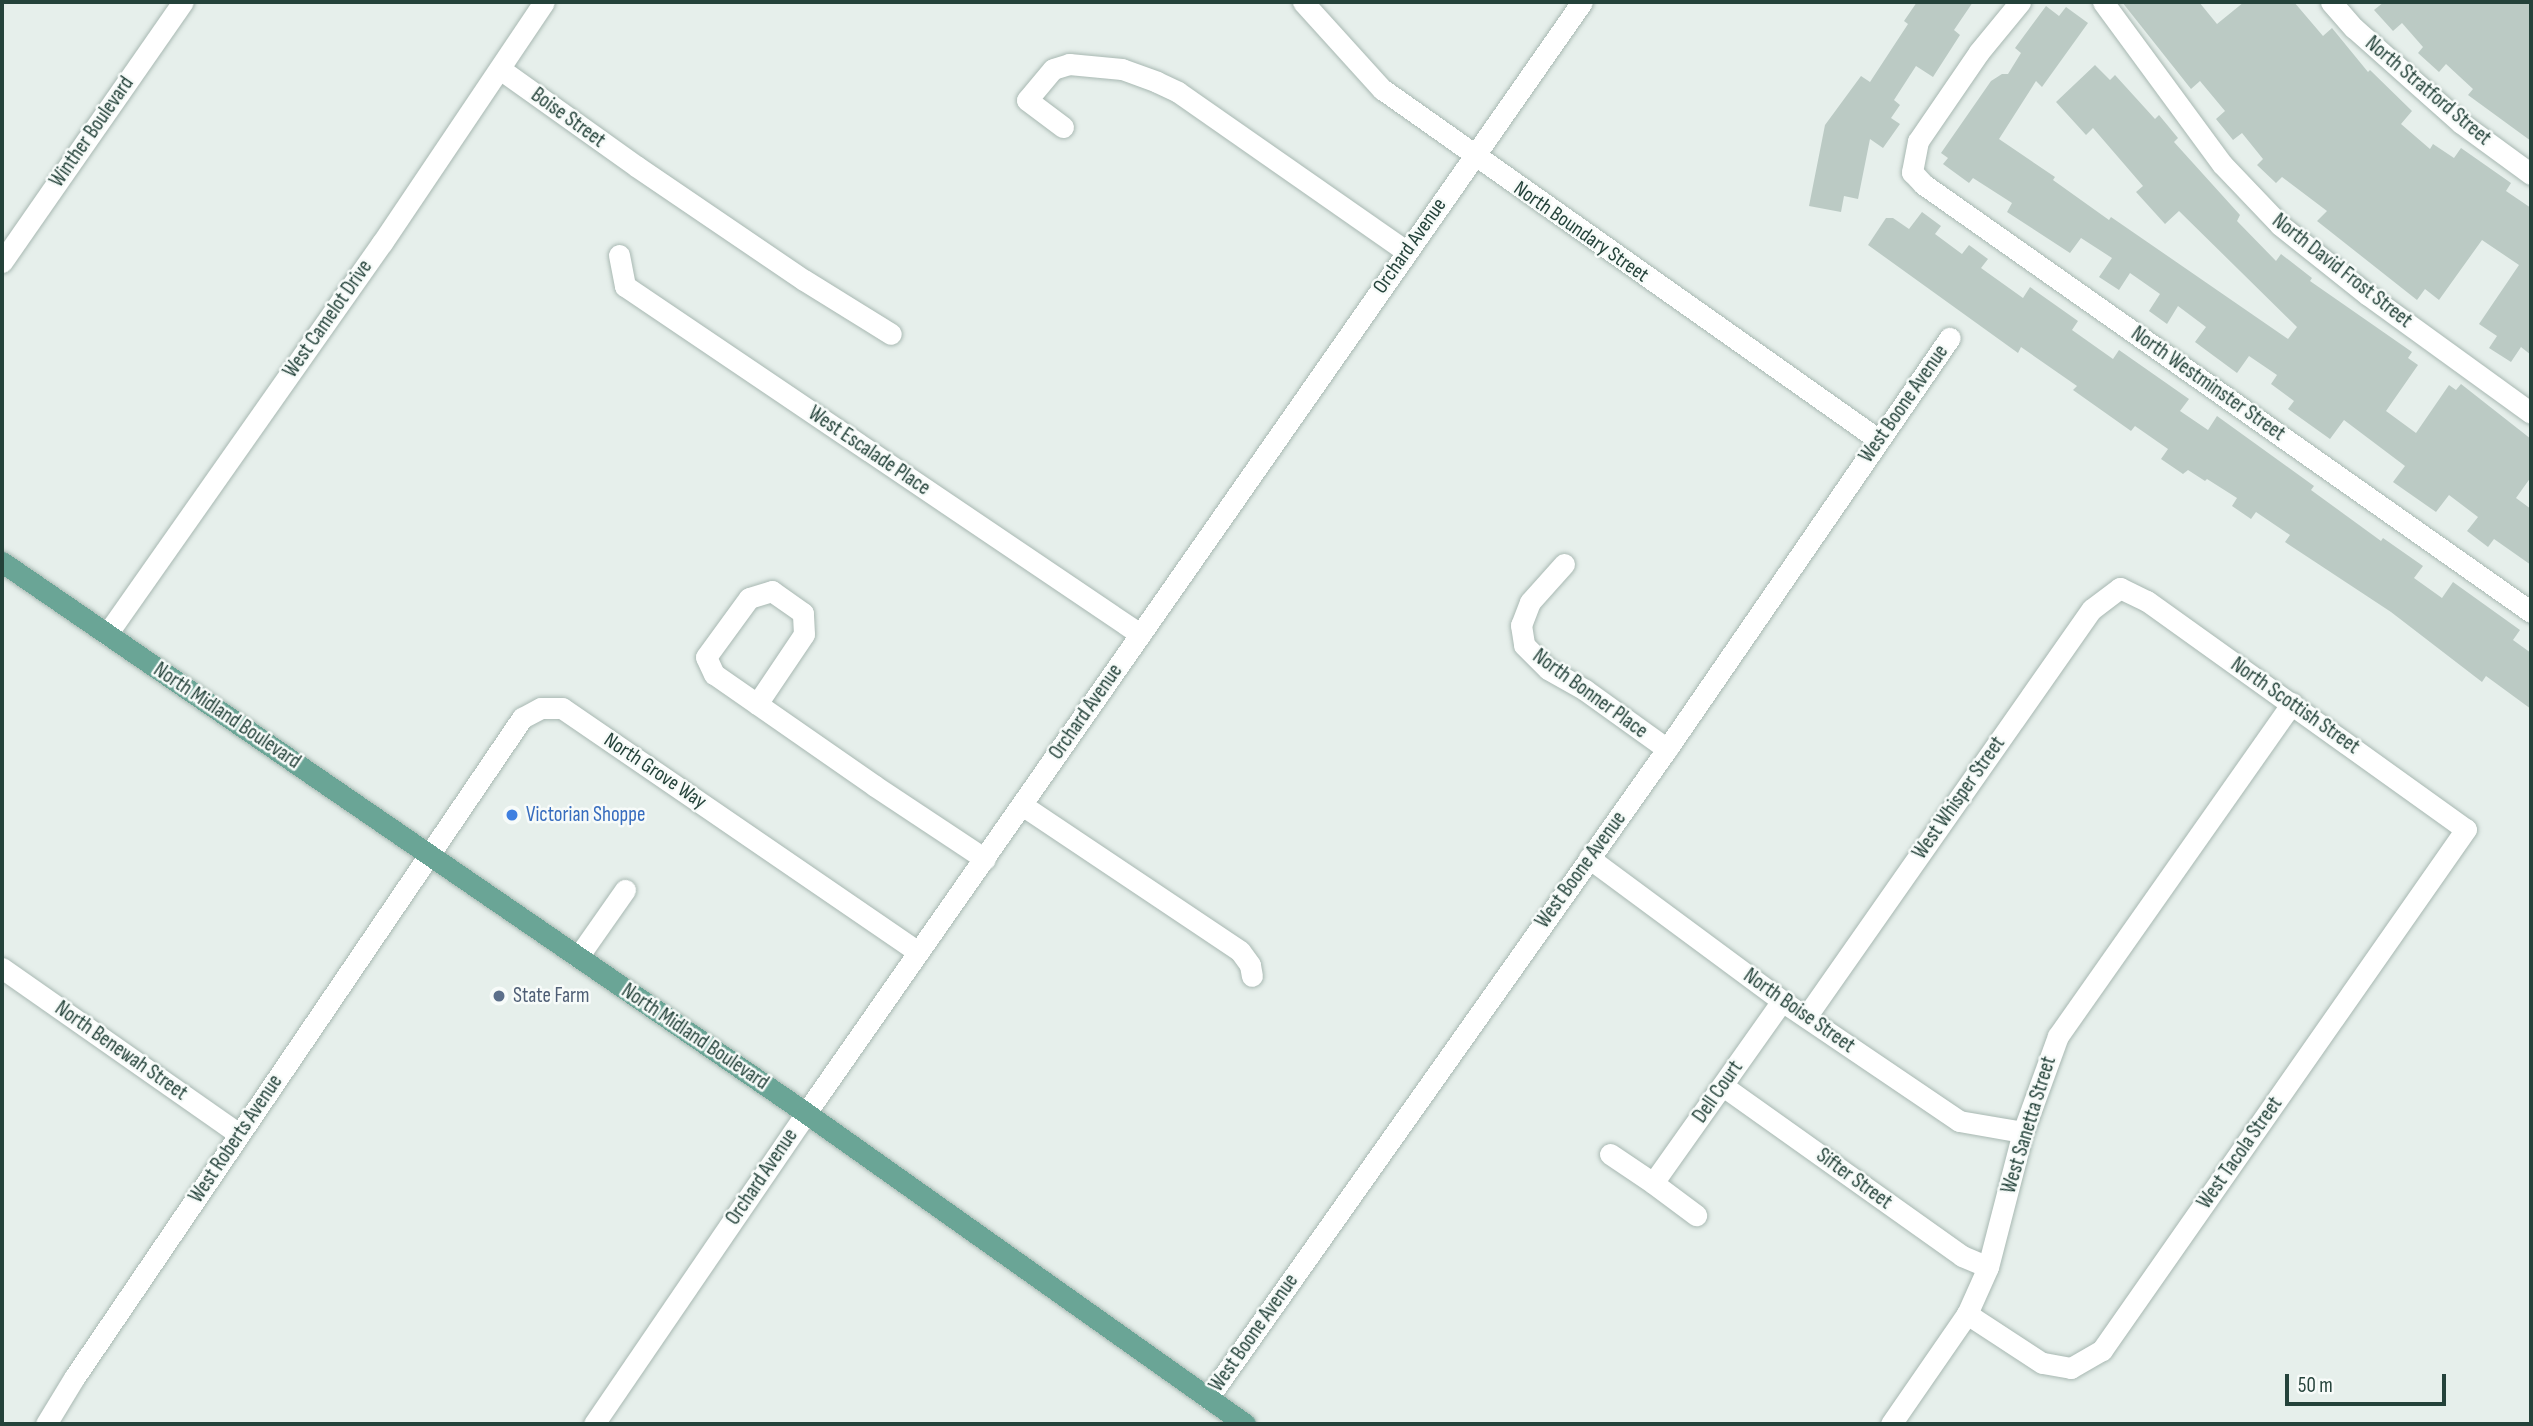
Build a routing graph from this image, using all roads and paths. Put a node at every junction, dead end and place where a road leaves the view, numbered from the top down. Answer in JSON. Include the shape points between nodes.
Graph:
{"nodes":[{"id":1,"x":183,"y":2,"type":"edge"},
{"id":2,"x":544,"y":2,"type":"edge"},
{"id":3,"x":1303,"y":2,"type":"edge"},
{"id":4,"x":1582,"y":2,"type":"edge"},
{"id":5,"x":2020,"y":2,"type":"edge"},
{"id":6,"x":2103,"y":2,"type":"edge"},
{"id":7,"x":2330,"y":2,"type":"edge"},
{"id":8,"x":500,"y":69,"type":"junction"},
{"id":9,"x":1063,"y":127,"type":"dead end"},
{"id":10,"x":1474,"y":156,"type":"junction"},
{"id":11,"x":2531,"y":174,"type":"edge"},
{"id":12,"x":1406,"y":251,"type":"junction"},
{"id":13,"x":619,"y":255,"type":"dead end"},
{"id":14,"x":2,"y":262,"type":"edge"},
{"id":15,"x":891,"y":334,"type":"dead end"},
{"id":16,"x":1950,"y":338,"type":"dead end"},
{"id":17,"x":2531,"y":413,"type":"edge"},
{"id":18,"x":1879,"y":440,"type":"junction"},
{"id":19,"x":2,"y":562,"type":"edge"},
{"id":20,"x":1564,"y":564,"type":"dead end"},
{"id":21,"x":2120,"y":588,"type":"joint"},
{"id":22,"x":2531,"y":612,"type":"edge"},
{"id":23,"x":107,"y":634,"type":"junction"},
{"id":24,"x":1140,"y":634,"type":"junction"},
{"id":25,"x":2292,"y":703,"type":"junction"},
{"id":26,"x":757,"y":704,"type":"junction"},
{"id":27,"x":1667,"y":749,"type":"junction"},
{"id":28,"x":1022,"y":804,"type":"junction"},
{"id":29,"x":2466,"y":828,"type":"joint"},
{"id":30,"x":429,"y":855,"type":"junction"},
{"id":31,"x":1590,"y":858,"type":"junction"},
{"id":32,"x":985,"y":859,"type":"junction"},
{"id":33,"x":625,"y":890,"type":"dead end"},
{"id":34,"x":919,"y":952,"type":"junction"},
{"id":35,"x":578,"y":957,"type":"junction"},
{"id":36,"x":2,"y":968,"type":"edge"},
{"id":37,"x":1252,"y":976,"type":"dead end"},
{"id":38,"x":1782,"y":1001,"type":"junction"},
{"id":39,"x":1806,"y":1017,"type":"junction"},
{"id":40,"x":1723,"y":1086,"type":"junction"},
{"id":41,"x":806,"y":1113,"type":"junction"},
{"id":42,"x":2023,"y":1132,"type":"junction"},
{"id":43,"x":239,"y":1134,"type":"junction"},
{"id":44,"x":1610,"y":1154,"type":"dead end"},
{"id":45,"x":1653,"y":1183,"type":"junction"},
{"id":46,"x":1696,"y":1215,"type":"dead end"},
{"id":47,"x":1988,"y":1267,"type":"junction"},
{"id":48,"x":1967,"y":1314,"type":"junction"},
{"id":49,"x":1208,"y":1398,"type":"junction"},
{"id":50,"x":46,"y":1424,"type":"edge"},
{"id":51,"x":594,"y":1424,"type":"edge"},
{"id":52,"x":1245,"y":1424,"type":"edge"},
{"id":53,"x":1891,"y":1424,"type":"edge"}],
"edges":[{"from":1,"to":14,"type":"street","name":"Winther Boulevard"},
{"from":2,"to":8,"type":"street","name":"West Camelot Drive"},
{"from":3,"to":10,"type":"street","name":"North Boundary Street","via":[[1382,89]]},
{"from":4,"to":10,"type":"street","name":"Orchard Avenue"},
{"from":5,"to":22,"type":"street","name":"North Westminster Street","via":[[1918,141],[1912,172]]},
{"from":6,"to":17,"type":"street","name":"North David Frost Street","via":[[2222,164],[2280,225]]},
{"from":7,"to":11,"type":"street","name":"North Stratford Street","via":[[2461,123]]},
{"from":8,"to":15,"type":"street","name":"Boise Street","via":[[804,280]]},
{"from":8,"to":23,"type":"street","name":"West Camelot Drive"},
{"from":9,"to":12,"type":"street","via":[[1027,100],[1053,69],[1069,65],[1122,69],[1178,92]]},
{"from":10,"to":12,"type":"street","name":"Orchard Avenue"},
{"from":10,"to":18,"type":"street","name":"North Boundary Street"},
{"from":12,"to":24,"type":"street","name":"Orchard Avenue"},
{"from":13,"to":24,"type":"street","name":"West Escalade Place","via":[[625,286]]},
{"from":16,"to":18,"type":"street","name":"West Boone Avenue"},
{"from":18,"to":27,"type":"street","name":"West Boone Avenue"},
{"from":19,"to":23,"type":"main road","name":"North Midland Boulevard"},
{"from":20,"to":27,"type":"street","name":"North Bonner Place","via":[[1530,602],[1521,625],[1524,645],[1548,669]]},
{"from":21,"to":25,"type":"street","name":"North Scottish Street","via":[[2147,601]]},
{"from":21,"to":39,"type":"street","name":"West Whisper Street","via":[[2092,608]]},
{"from":23,"to":30,"type":"main road","name":"North Midland Boulevard"},
{"from":24,"to":28,"type":"street","name":"Orchard Avenue"},
{"from":25,"to":29,"type":"street","name":"North Scottish Street"},
{"from":25,"to":42,"type":"street","name":"West Sanetta Street","via":[[2058,1036]]},
{"from":26,"to":26,"type":"street","via":[[714,674],[706,657],[749,598],[772,591],[803,613],[804,634]]},
{"from":26,"to":32,"type":"street"},
{"from":27,"to":31,"type":"street","name":"West Boone Avenue"},
{"from":28,"to":32,"type":"street","name":"Orchard Avenue"},
{"from":28,"to":37,"type":"street","via":[[1240,951]]},
{"from":29,"to":48,"type":"street","name":"West Tacola Street","via":[[2102,1350],[2071,1368],[2042,1363]]},
{"from":30,"to":34,"type":"street","name":"North Grove Way","via":[[522,718],[541,708],[562,708]]},
{"from":30,"to":35,"type":"main road","name":"North Midland Boulevard"},
{"from":30,"to":43,"type":"street","name":"West Roberts Avenue"},
{"from":31,"to":38,"type":"street","name":"North Boise Street"},
{"from":31,"to":49,"type":"street","name":"West Boone Avenue"},
{"from":32,"to":34,"type":"street","name":"Orchard Avenue"},
{"from":33,"to":35,"type":"street"},
{"from":34,"to":41,"type":"street","name":"Orchard Avenue"},
{"from":35,"to":41,"type":"main road","name":"North Midland Boulevard"},
{"from":36,"to":43,"type":"street","name":"North Benewah Street"},
{"from":38,"to":39,"type":"street","name":"North Boise Street"},
{"from":38,"to":40,"type":"street","name":"Dell Court"},
{"from":39,"to":42,"type":"street","name":"North Boise Street","via":[[1959,1121]]},
{"from":40,"to":45,"type":"street","name":"Dell Court"},
{"from":40,"to":47,"type":"street","name":"Sifter Street","via":[[1962,1256]]},
{"from":41,"to":49,"type":"main road","name":"North Midland Boulevard"},
{"from":41,"to":51,"type":"street","name":"Orchard Avenue"},
{"from":42,"to":47,"type":"street","name":"West Sanetta Street"},
{"from":43,"to":50,"type":"street","name":"West Roberts Avenue"},
{"from":44,"to":45,"type":"street"},
{"from":45,"to":46,"type":"street"},
{"from":47,"to":48,"type":"street","name":"West Sanetta Street"},
{"from":48,"to":53,"type":"street","name":"West Sanetta Street"},
{"from":49,"to":52,"type":"main road","name":"North Midland Boulevard"}]}
